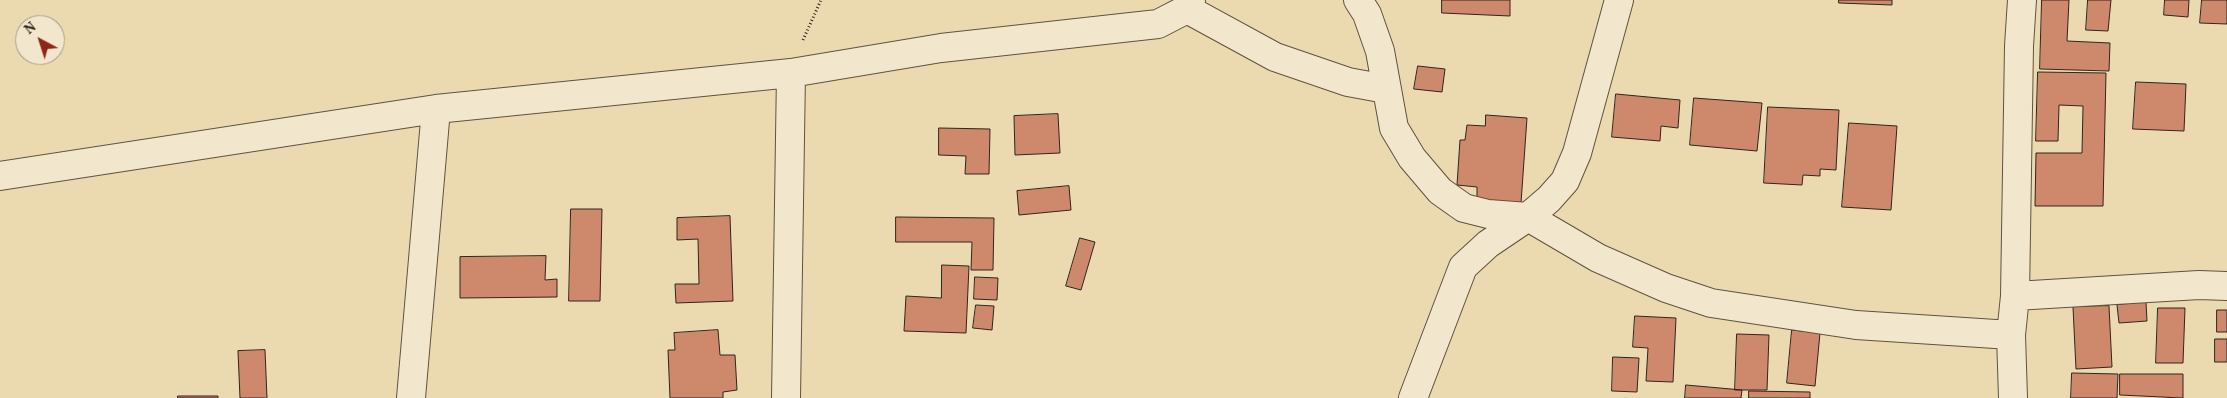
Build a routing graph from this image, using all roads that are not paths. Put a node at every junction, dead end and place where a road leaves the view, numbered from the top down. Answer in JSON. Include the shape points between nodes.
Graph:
{"nodes":[{"id":1,"x":1358,"y":0,"type":"edge"},
{"id":2,"x":1619,"y":0,"type":"edge"},
{"id":3,"x":2022,"y":0,"type":"edge"},
{"id":4,"x":1189,"y":5,"type":"edge"},
{"id":5,"x":791,"y":73,"type":"junction"},
{"id":6,"x":1386,"y":89,"type":"junction"},
{"id":7,"x":436,"y":109,"type":"junction"},
{"id":8,"x":0,"y":176,"type":"edge"},
{"id":9,"x":1528,"y":217,"type":"junction"},
{"id":10,"x":2227,"y":286,"type":"edge"},
{"id":11,"x":2015,"y":296,"type":"junction"},
{"id":12,"x":2011,"y":335,"type":"junction"},
{"id":13,"x":411,"y":398,"type":"edge"},
{"id":14,"x":786,"y":398,"type":"edge"},
{"id":15,"x":1413,"y":398,"type":"edge"},
{"id":16,"x":2013,"y":398,"type":"edge"}],
"edges":[{"from":1,"to":6,"type":"street","via":[[1367,14],[1380,51]]},
{"from":2,"to":9,"type":"street","via":[[1582,136],[1565,181]]},
{"from":3,"to":11,"type":"street","via":[[2018,46]]},
{"from":4,"to":5,"type":"street","via":[[1158,24],[941,48]]},
{"from":4,"to":6,"type":"street","via":[[1275,57],[1348,82]]},
{"from":5,"to":7,"type":"street"},
{"from":5,"to":14,"type":"street"},
{"from":6,"to":9,"type":"street","via":[[1394,128],[1412,158],[1440,191],[1464,208],[1488,214]]},
{"from":7,"to":8,"type":"street"},
{"from":7,"to":13,"type":"street"},
{"from":9,"to":12,"type":"street","via":[[1598,258],[1666,288],[1711,303],[1856,325]]},
{"from":9,"to":15,"type":"street","via":[[1488,244],[1463,267]]},
{"from":10,"to":11,"type":"street"},
{"from":11,"to":12,"type":"street"},
{"from":12,"to":16,"type":"street"}]}
